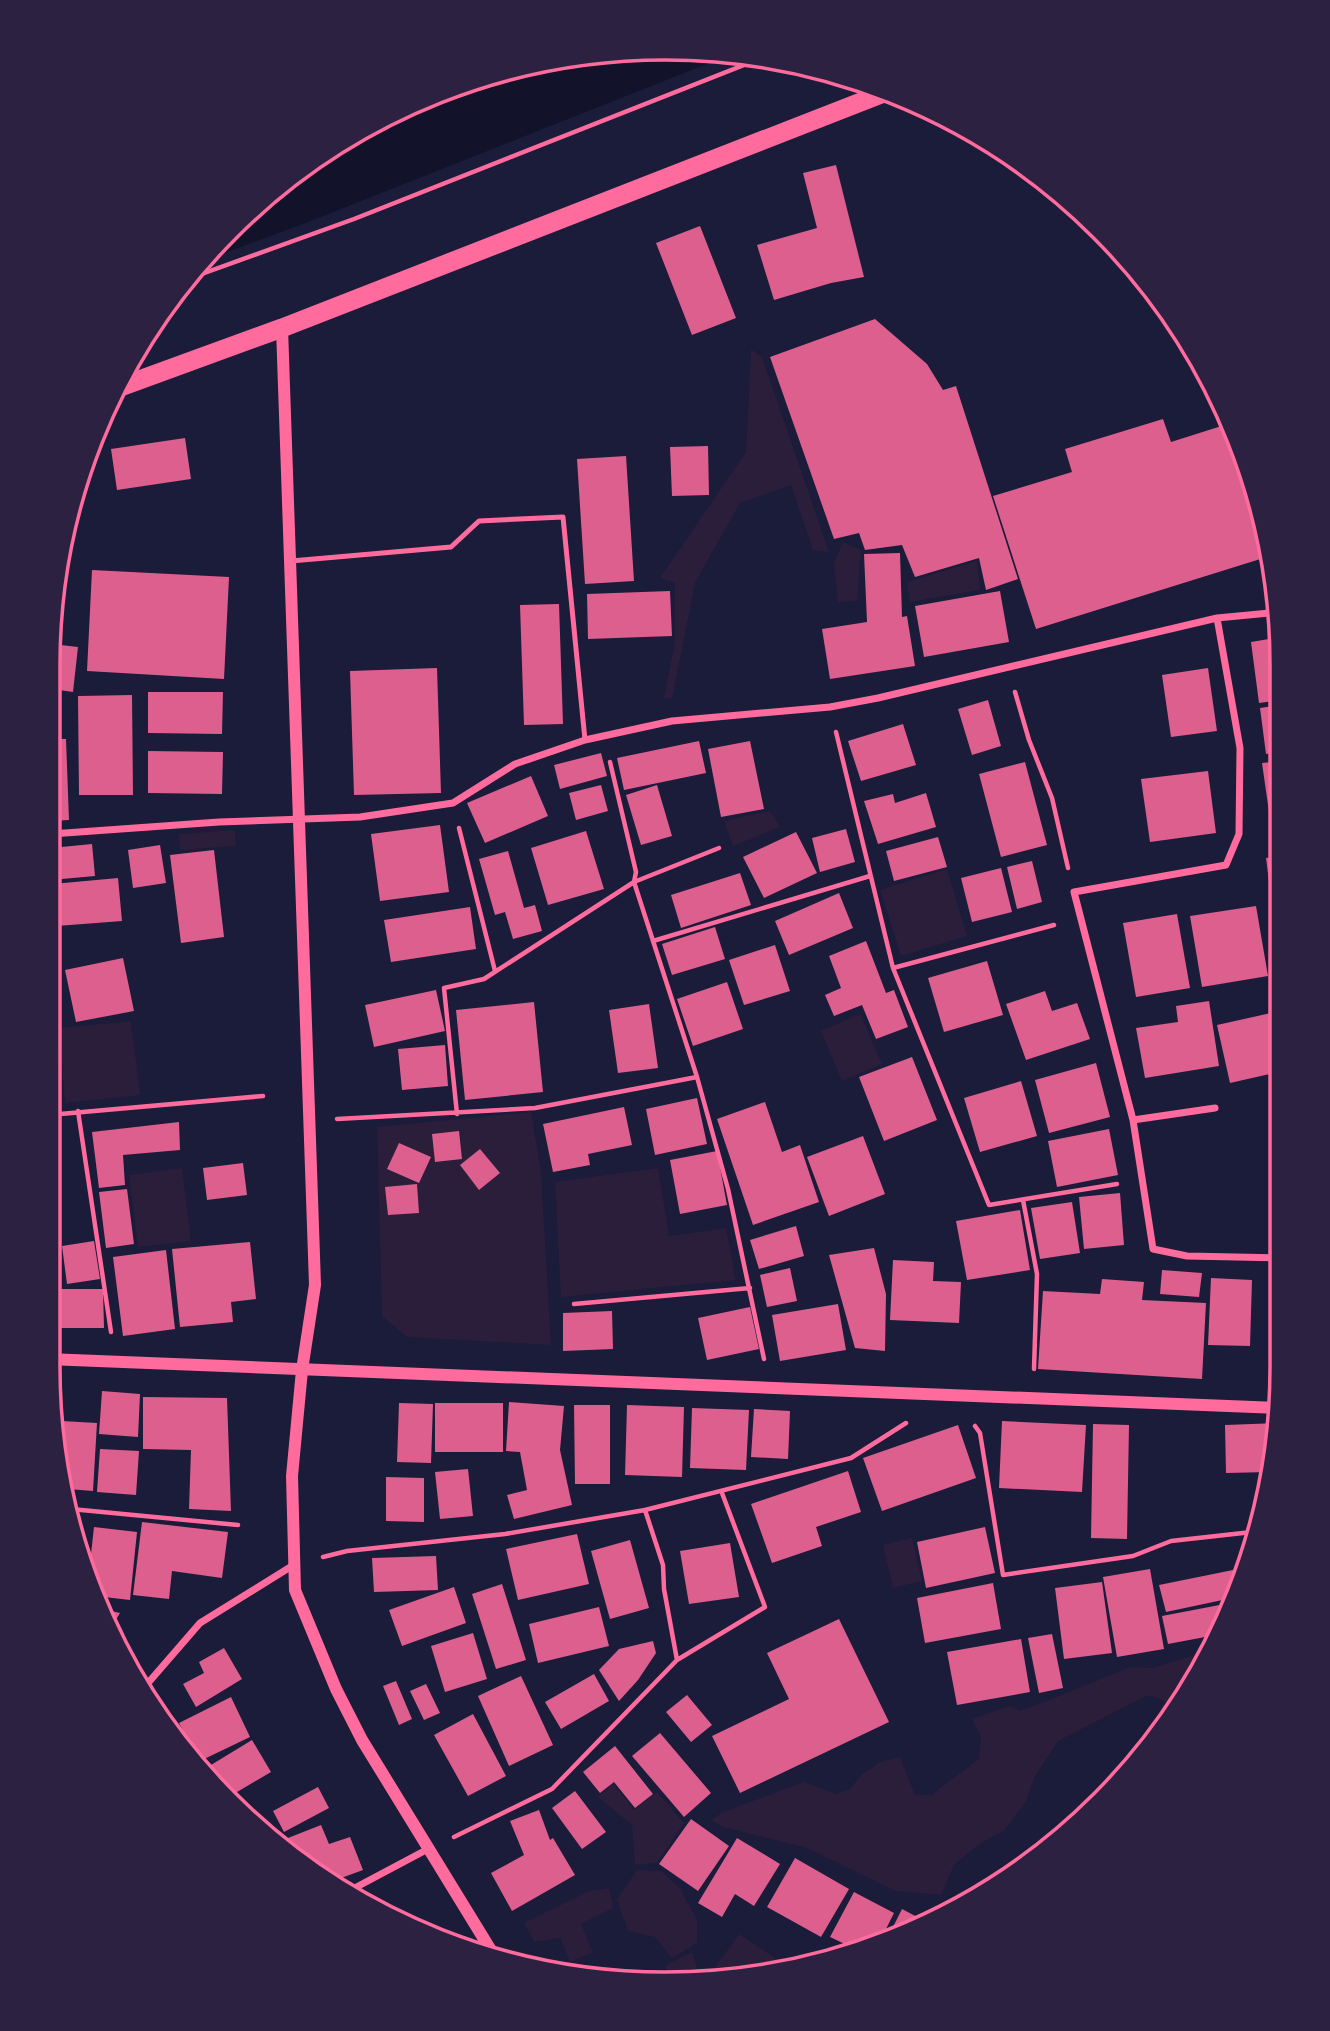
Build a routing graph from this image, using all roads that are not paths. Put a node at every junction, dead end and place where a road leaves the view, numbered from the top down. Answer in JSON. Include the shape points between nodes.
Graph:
{"nodes":[{"id":1,"x":873,"y":97,"type":"edge"},
{"id":2,"x":282,"y":328,"type":"junction"},
{"id":3,"x":129,"y":384,"type":"edge"},
{"id":4,"x":290,"y":561,"type":"junction"},
{"id":5,"x":1268,"y":613,"type":"edge"},
{"id":6,"x":1217,"y":618,"type":"junction"},
{"id":7,"x":585,"y":740,"type":"junction"},
{"id":8,"x":298,"y":819,"type":"junction"},
{"id":9,"x":60,"y":833,"type":"edge"},
{"id":10,"x":1215,"y":1108,"type":"dead end"},
{"id":11,"x":1133,"y":1121,"type":"junction"},
{"id":12,"x":1270,"y":1258,"type":"edge"},
{"id":13,"x":60,"y":1360,"type":"edge"},
{"id":14,"x":302,"y":1370,"type":"junction"},
{"id":15,"x":1269,"y":1408,"type":"edge"},
{"id":16,"x":292,"y":1566,"type":"junction"},
{"id":17,"x":149,"y":1682,"type":"edge"},
{"id":18,"x":428,"y":1849,"type":"junction"},
{"id":19,"x":357,"y":1887,"type":"edge"},
{"id":20,"x":487,"y":1944,"type":"edge"}],
"edges":[{"from":1,"to":2,"type":"highway"},
{"from":2,"to":3,"type":"highway"},
{"from":2,"to":4,"type":"street"},
{"from":4,"to":7,"type":"lane","via":[[451,547],[479,521],[563,517]]},
{"from":4,"to":8,"type":"street"},
{"from":5,"to":6,"type":"street"},
{"from":6,"to":7,"type":"street","via":[[830,707],[672,721]]},
{"from":6,"to":11,"type":"street","via":[[1240,748],[1239,834],[1226,865],[1073,892]]},
{"from":7,"to":8,"type":"street","via":[[515,764],[453,803],[360,817]]},
{"from":8,"to":9,"type":"street"},
{"from":8,"to":14,"type":"street","via":[[315,1285]]},
{"from":10,"to":11,"type":"street"},
{"from":11,"to":12,"type":"street","via":[[1153,1249],[1187,1256]]},
{"from":13,"to":14,"type":"street"},
{"from":14,"to":15,"type":"street"},
{"from":14,"to":16,"type":"street","via":[[292,1476]]},
{"from":16,"to":17,"type":"street","via":[[200,1623]]},
{"from":16,"to":18,"type":"street","via":[[295,1590],[336,1689]]},
{"from":18,"to":19,"type":"street"},
{"from":18,"to":20,"type":"street"}]}
